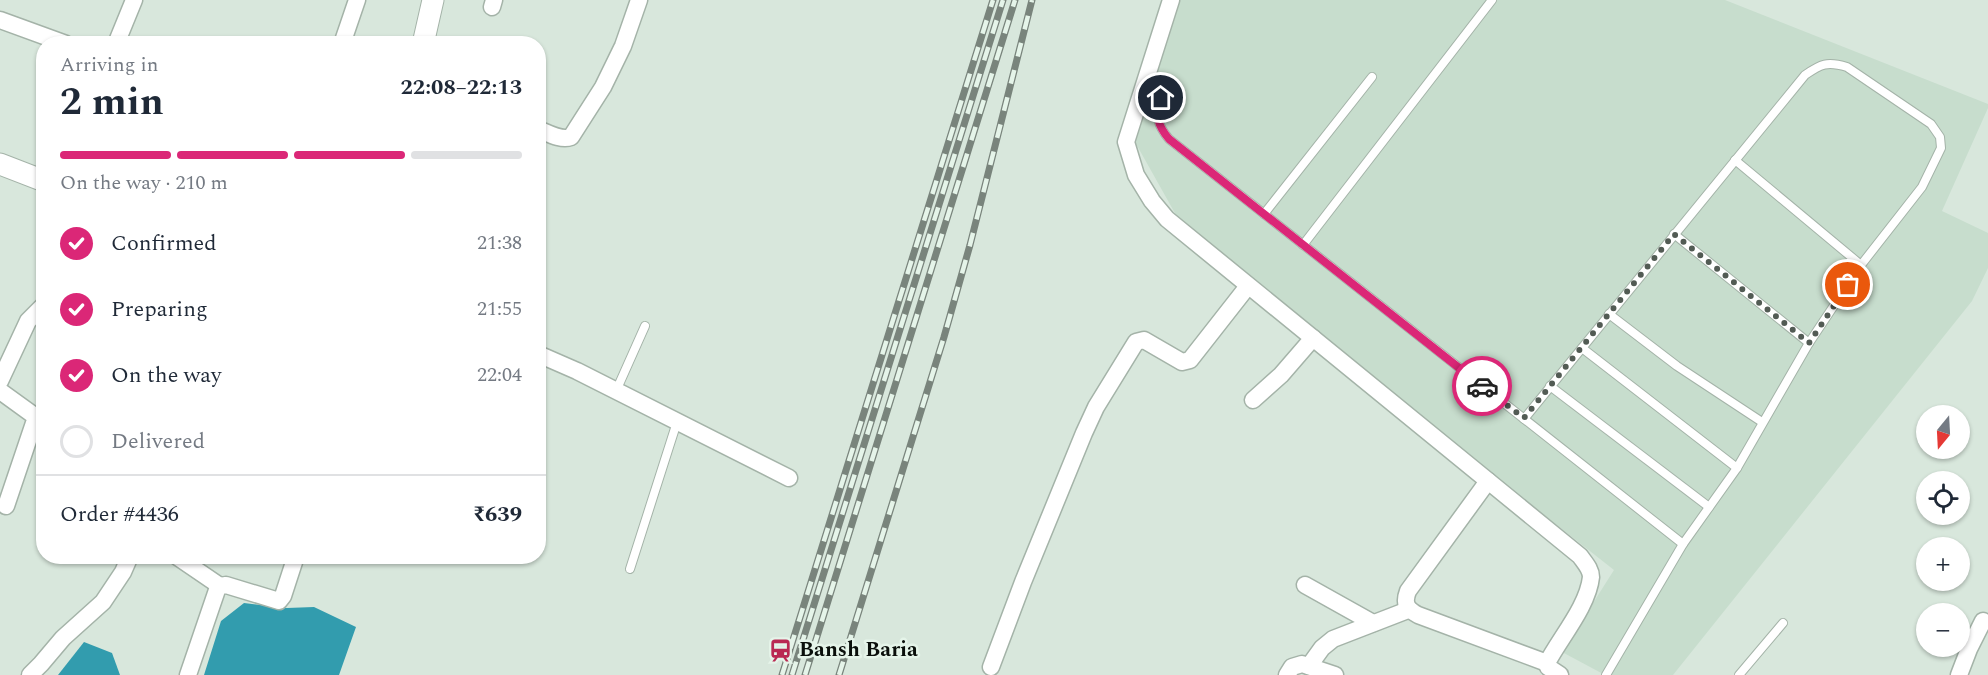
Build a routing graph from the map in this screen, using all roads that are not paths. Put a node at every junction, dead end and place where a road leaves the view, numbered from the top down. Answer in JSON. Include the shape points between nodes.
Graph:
{"nodes":[{"id":1,"x":134,"y":0,"type":"edge"},
{"id":2,"x":357,"y":0,"type":"edge"},
{"id":3,"x":433,"y":0,"type":"edge"},
{"id":4,"x":639,"y":0,"type":"edge"},
{"id":5,"x":1171,"y":0,"type":"edge"},
{"id":6,"x":1492,"y":0,"type":"edge"},
{"id":7,"x":0,"y":20,"type":"edge"},
{"id":8,"x":44,"y":36,"type":"edge"},
{"id":9,"x":119,"y":36,"type":"edge"},
{"id":10,"x":345,"y":36,"type":"edge"},
{"id":11,"x":425,"y":36,"type":"edge"},
{"id":12,"x":1372,"y":77,"type":"dead end"},
{"id":13,"x":1161,"y":98,"type":"dead end"},
{"id":14,"x":546,"y":132,"type":"edge"},
{"id":15,"x":1735,"y":160,"type":"junction"},
{"id":16,"x":0,"y":164,"type":"edge"},
{"id":17,"x":36,"y":178,"type":"edge"},
{"id":18,"x":1264,"y":214,"type":"junction"},
{"id":19,"x":1674,"y":234,"type":"junction"},
{"id":20,"x":1303,"y":244,"type":"junction"},
{"id":21,"x":1861,"y":265,"type":"junction"},
{"id":22,"x":1248,"y":286,"type":"junction"},
{"id":23,"x":36,"y":313,"type":"edge"},
{"id":24,"x":1609,"y":314,"type":"junction"},
{"id":25,"x":645,"y":326,"type":"dead end"},
{"id":26,"x":1313,"y":338,"type":"junction"},
{"id":27,"x":1809,"y":343,"type":"junction"},
{"id":28,"x":1582,"y":348,"type":"junction"},
{"id":29,"x":546,"y":358,"type":"edge"},
{"id":30,"x":0,"y":381,"type":"edge"},
{"id":31,"x":1550,"y":386,"type":"junction"},
{"id":32,"x":616,"y":391,"type":"junction"},
{"id":33,"x":0,"y":392,"type":"edge"},
{"id":34,"x":1253,"y":400,"type":"dead end"},
{"id":35,"x":36,"y":417,"type":"edge"},
{"id":36,"x":1524,"y":418,"type":"junction"},
{"id":37,"x":677,"y":422,"type":"junction"},
{"id":38,"x":1762,"y":422,"type":"junction"},
{"id":39,"x":36,"y":438,"type":"edge"},
{"id":40,"x":1737,"y":468,"type":"junction"},
{"id":41,"x":789,"y":478,"type":"dead end"},
{"id":42,"x":1488,"y":481,"type":"junction"},
{"id":43,"x":6,"y":506,"type":"dead end"},
{"id":44,"x":1709,"y":507,"type":"junction"},
{"id":45,"x":1683,"y":544,"type":"junction"},
{"id":46,"x":126,"y":564,"type":"edge"},
{"id":47,"x":189,"y":564,"type":"edge"},
{"id":48,"x":293,"y":564,"type":"edge"},
{"id":49,"x":630,"y":569,"type":"dead end"},
{"id":50,"x":1305,"y":585,"type":"dead end"},
{"id":51,"x":220,"y":586,"type":"junction"},
{"id":52,"x":1408,"y":610,"type":"junction"},
{"id":53,"x":1983,"y":621,"type":"dead end"},
{"id":54,"x":1373,"y":623,"type":"junction"},
{"id":55,"x":1782,"y":623,"type":"dead end"},
{"id":56,"x":1310,"y":666,"type":"junction"},
{"id":57,"x":991,"y":667,"type":"dead end"},
{"id":58,"x":1549,"y":670,"type":"edge"},
{"id":59,"x":30,"y":675,"type":"edge"},
{"id":60,"x":188,"y":675,"type":"edge"},
{"id":61,"x":1287,"y":675,"type":"edge"},
{"id":62,"x":1335,"y":675,"type":"edge"},
{"id":63,"x":1606,"y":675,"type":"edge"},
{"id":64,"x":1739,"y":675,"type":"edge"},
{"id":65,"x":1959,"y":675,"type":"edge"}],
"edges":[{"from":1,"to":9,"type":"street"},
{"from":2,"to":10,"type":"street"},
{"from":3,"to":11,"type":"street"},
{"from":4,"to":14,"type":"street","via":[[603,87],[571,136],[567,139]]},
{"from":5,"to":22,"type":"street","via":[[1126,142],[1136,175],[1159,210]]},
{"from":6,"to":20,"type":"lane"},
{"from":7,"to":8,"type":"street"},
{"from":12,"to":18,"type":"lane"},
{"from":13,"to":18,"type":"lane","via":[[1156,117],[1169,139]]},
{"from":15,"to":19,"type":"lane"},
{"from":15,"to":21,"type":"lane"},
{"from":15,"to":21,"type":"lane","via":[[1805,75],[1819,65],[1847,67],[1931,124],[1940,137],[1941,148],[1929,174]]},
{"from":16,"to":17,"type":"street"},
{"from":18,"to":20,"type":"lane"},
{"from":19,"to":24,"type":"lane"},
{"from":19,"to":27,"type":"lane"},
{"from":20,"to":36,"type":"lane"},
{"from":21,"to":27,"type":"lane"},
{"from":22,"to":26,"type":"street"},
{"from":22,"to":57,"type":"street","via":[[1190,360],[1182,362],[1144,340],[1136,342],[1083,433]]},
{"from":23,"to":30,"type":"street","via":[[28,321]]},
{"from":24,"to":28,"type":"lane"},
{"from":24,"to":38,"type":"lane","via":[[1677,366]]},
{"from":25,"to":32,"type":"lane"},
{"from":26,"to":34,"type":"street"},
{"from":26,"to":42,"type":"street"},
{"from":27,"to":38,"type":"lane"},
{"from":28,"to":31,"type":"lane"},
{"from":28,"to":40,"type":"lane"},
{"from":29,"to":32,"type":"street"},
{"from":31,"to":36,"type":"lane"},
{"from":31,"to":44,"type":"lane"},
{"from":32,"to":37,"type":"street"},
{"from":33,"to":35,"type":"street"},
{"from":36,"to":45,"type":"lane"},
{"from":37,"to":41,"type":"street"},
{"from":37,"to":49,"type":"lane"},
{"from":38,"to":40,"type":"lane"},
{"from":39,"to":43,"type":"street"},
{"from":40,"to":44,"type":"lane"},
{"from":42,"to":52,"type":"street","via":[[1408,591]]},
{"from":42,"to":58,"type":"street","via":[[1580,556],[1591,576],[1586,597]]},
{"from":44,"to":45,"type":"lane"},
{"from":45,"to":63,"type":"lane"},
{"from":46,"to":59,"type":"street","via":[[103,602]]},
{"from":47,"to":51,"type":"street"},
{"from":48,"to":51,"type":"street","via":[[279,601]]},
{"from":50,"to":54,"type":"street"},
{"from":51,"to":60,"type":"street"},
{"from":52,"to":54,"type":"street"},
{"from":52,"to":58,"type":"street"},
{"from":53,"to":65,"type":"street"},
{"from":54,"to":56,"type":"street","via":[[1333,639]]},
{"from":55,"to":64,"type":"lane"},
{"from":56,"to":61,"type":"street","via":[[1297,664]]},
{"from":56,"to":62,"type":"street"}]}
